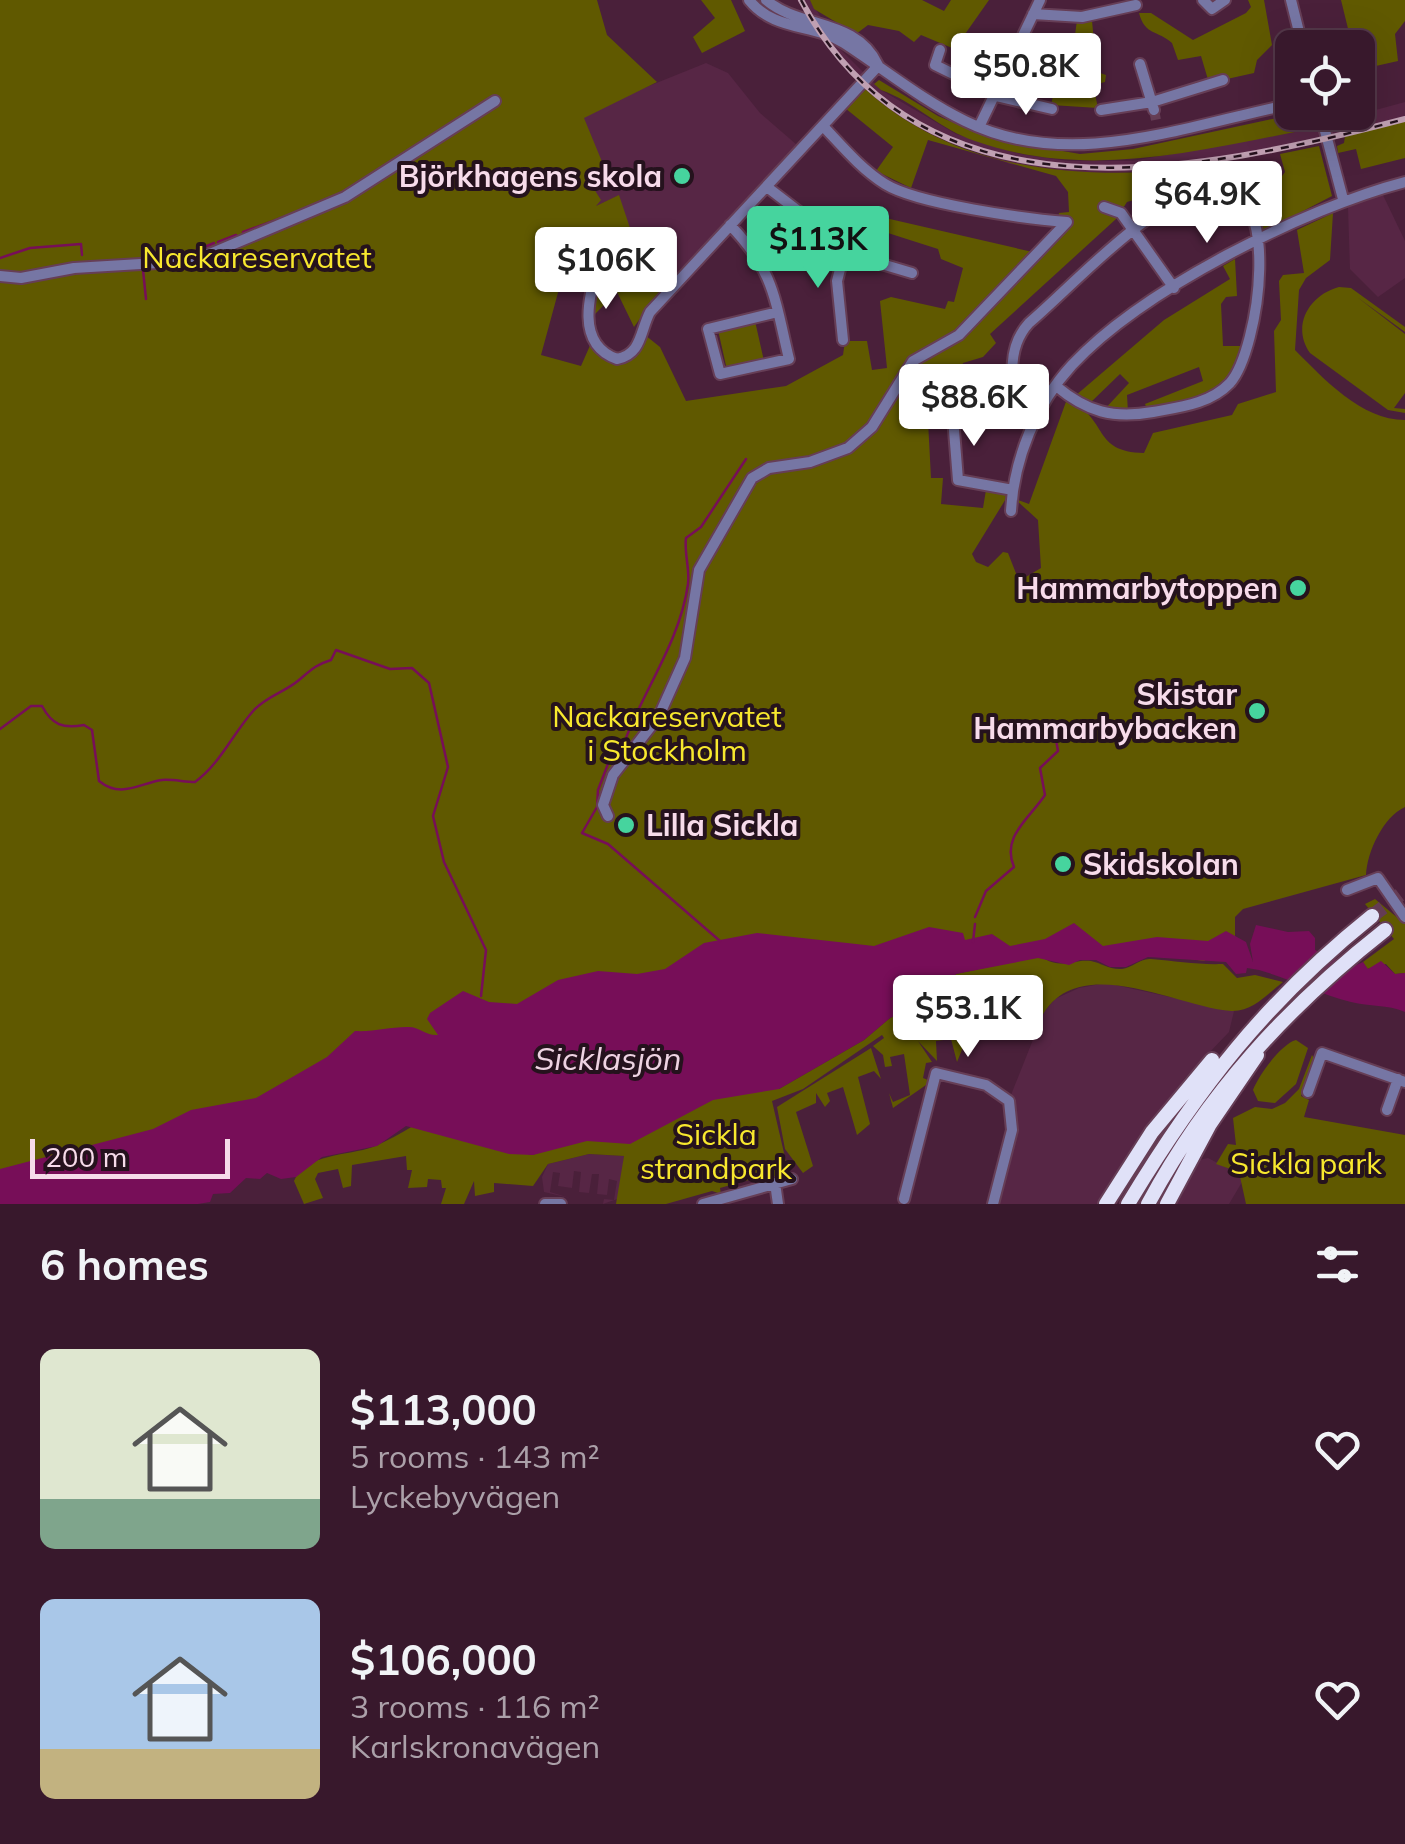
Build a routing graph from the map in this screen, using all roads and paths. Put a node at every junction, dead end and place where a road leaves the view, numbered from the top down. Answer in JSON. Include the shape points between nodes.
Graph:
{"nodes":[{"id":1,"x":749,"y":0,"type":"edge"},
{"id":2,"x":766,"y":0,"type":"edge"},
{"id":3,"x":1040,"y":0,"type":"edge"},
{"id":4,"x":1203,"y":0,"type":"edge"},
{"id":5,"x":1225,"y":0,"type":"edge"},
{"id":6,"x":1291,"y":0,"type":"edge"},
{"id":7,"x":1136,"y":5,"type":"dead end"},
{"id":8,"x":1033,"y":14,"type":"junction"},
{"id":9,"x":1298,"y":30,"type":"edge"},
{"id":10,"x":940,"y":50,"type":"dead end"},
{"id":11,"x":1140,"y":64,"type":"dead end"},
{"id":12,"x":878,"y":66,"type":"junction"},
{"id":13,"x":1223,"y":80,"type":"dead end"},
{"id":14,"x":993,"y":94,"type":"junction"},
{"id":15,"x":495,"y":101,"type":"dead end"},
{"id":16,"x":1275,"y":108,"type":"edge"},
{"id":17,"x":1052,"y":109,"type":"dead end"},
{"id":18,"x":1101,"y":110,"type":"dead end"},
{"id":19,"x":1154,"y":111,"type":"junction"},
{"id":20,"x":822,"y":126,"type":"junction"},
{"id":21,"x":979,"y":127,"type":"junction"},
{"id":22,"x":1325,"y":130,"type":"edge"},
{"id":23,"x":1160,"y":134,"type":"junction"},
{"id":24,"x":1405,"y":182,"type":"edge"},
{"id":25,"x":767,"y":187,"type":"junction"},
{"id":26,"x":1342,"y":198,"type":"junction"},
{"id":27,"x":1104,"y":207,"type":"dead end"},
{"id":28,"x":730,"y":225,"type":"junction"},
{"id":29,"x":1136,"y":231,"type":"junction"},
{"id":30,"x":1256,"y":241,"type":"junction"},
{"id":31,"x":846,"y":250,"type":"junction"},
{"id":32,"x":598,"y":264,"type":"dead end"},
{"id":33,"x":912,"y":273,"type":"dead end"},
{"id":34,"x":0,"y":276,"type":"edge"},
{"id":35,"x":1174,"y":288,"type":"junction"},
{"id":36,"x":778,"y":312,"type":"junction"},
{"id":37,"x":843,"y":340,"type":"dead end"},
{"id":38,"x":1056,"y":386,"type":"junction"},
{"id":39,"x":951,"y":393,"type":"dead end"},
{"id":40,"x":1035,"y":419,"type":"junction"},
{"id":41,"x":1013,"y":490,"type":"junction"},
{"id":42,"x":1010,"y":511,"type":"dead end"},
{"id":43,"x":608,"y":816,"type":"dead end"},
{"id":44,"x":1347,"y":890,"type":"dead end"},
{"id":45,"x":1372,"y":916,"type":"tunnel mouth"},
{"id":46,"x":1405,"y":917,"type":"edge"},
{"id":47,"x":1385,"y":930,"type":"tunnel mouth"},
{"id":48,"x":1305,"y":997,"type":"junction"},
{"id":49,"x":1270,"y":1006,"type":"junction"},
{"id":50,"x":1401,"y":1080,"type":"edge"},
{"id":51,"x":1308,"y":1092,"type":"dead end"},
{"id":52,"x":1387,"y":1110,"type":"dead end"},
{"id":53,"x":792,"y":1179,"type":"dead end"},
{"id":54,"x":776,"y":1183,"type":"junction"},
{"id":55,"x":741,"y":1199,"type":"edge"},
{"id":56,"x":904,"y":1199,"type":"dead end"},
{"id":57,"x":721,"y":1202,"type":"edge"},
{"id":58,"x":545,"y":1204,"type":"edge"},
{"id":59,"x":561,"y":1204,"type":"edge"},
{"id":60,"x":703,"y":1204,"type":"edge"},
{"id":61,"x":778,"y":1204,"type":"edge"},
{"id":62,"x":993,"y":1204,"type":"edge"},
{"id":63,"x":1106,"y":1204,"type":"edge"},
{"id":64,"x":1128,"y":1204,"type":"edge"},
{"id":65,"x":1148,"y":1204,"type":"edge"},
{"id":66,"x":1167,"y":1204,"type":"edge"}],
"edges":[{"from":1,"to":12,"type":"street","via":[[784,25],[834,38]]},
{"from":2,"to":12,"type":"street","via":[[842,31]]},
{"from":3,"to":8,"type":"street"},
{"from":4,"to":5,"type":"street","via":[[1212,9]]},
{"from":6,"to":9,"type":"street"},
{"from":7,"to":8,"type":"street","via":[[1082,17]]},
{"from":8,"to":14,"type":"street"},
{"from":10,"to":14,"type":"street","via":[[935,65]]},
{"from":11,"to":19,"type":"street"},
{"from":12,"to":20,"type":"street"},
{"from":12,"to":21,"type":"street"},
{"from":13,"to":19,"type":"street"},
{"from":14,"to":17,"type":"street"},
{"from":14,"to":21,"type":"street"},
{"from":15,"to":34,"type":"street","via":[[345,197],[212,252],[174,262]]},
{"from":16,"to":23,"type":"street"},
{"from":18,"to":19,"type":"street"},
{"from":19,"to":23,"type":"street"},
{"from":20,"to":25,"type":"street"},
{"from":20,"to":43,"type":"street","via":[[896,189],[1067,222],[959,335],[913,361],[880,416],[848,448],[752,478],[699,570],[685,658],[659,716],[613,775],[603,804]]},
{"from":21,"to":23,"type":"street","via":[[1082,145]]},
{"from":22,"to":26,"type":"street"},
{"from":24,"to":26,"type":"street"},
{"from":25,"to":28,"type":"street"},
{"from":25,"to":31,"type":"street"},
{"from":26,"to":30,"type":"street"},
{"from":27,"to":29,"type":"street","via":[[1121,213]]},
{"from":28,"to":32,"type":"street","via":[[650,312],[637,349],[626,358],[602,349],[586,315]]},
{"from":28,"to":36,"type":"street","via":[[760,255]]},
{"from":29,"to":30,"type":"street","via":[[1182,200],[1219,188],[1249,204]]},
{"from":29,"to":35,"type":"street"},
{"from":29,"to":40,"type":"street","via":[[1015,340],[1016,399]]},
{"from":30,"to":35,"type":"street"},
{"from":30,"to":38,"type":"street","via":[[1260,278],[1244,359],[1221,391],[1198,403],[1112,417]]},
{"from":31,"to":33,"type":"street"},
{"from":31,"to":37,"type":"street","via":[[838,281]]},
{"from":35,"to":38,"type":"street","via":[[1099,342]]},
{"from":36,"to":36,"type":"street","via":[[708,329],[720,374],[789,358]]},
{"from":38,"to":40,"type":"street"},
{"from":39,"to":41,"type":"street","via":[[958,480]]},
{"from":40,"to":41,"type":"street"},
{"from":41,"to":42,"type":"street"},
{"from":44,"to":46,"type":"street","via":[[1378,878]]},
{"from":45,"to":49,"type":"highway"},
{"from":47,"to":48,"type":"highway"},
{"from":48,"to":65,"type":"highway","via":[[1216,1092]]},
{"from":48,"to":66,"type":"highway","via":[[1210,1124]]},
{"from":49,"to":63,"type":"highway","via":[[1178,1098]]},
{"from":49,"to":64,"type":"highway","via":[[1199,1090]]},
{"from":50,"to":51,"type":"street","via":[[1322,1053]]},
{"from":50,"to":52,"type":"street"},
{"from":53,"to":54,"type":"street"},
{"from":54,"to":55,"type":"street"},
{"from":54,"to":61,"type":"street"},
{"from":55,"to":57,"type":"street"},
{"from":56,"to":62,"type":"street","via":[[936,1073],[986,1085],[1009,1101],[1012,1130]]},
{"from":57,"to":60,"type":"street"},
{"from":58,"to":59,"type":"street"}]}
